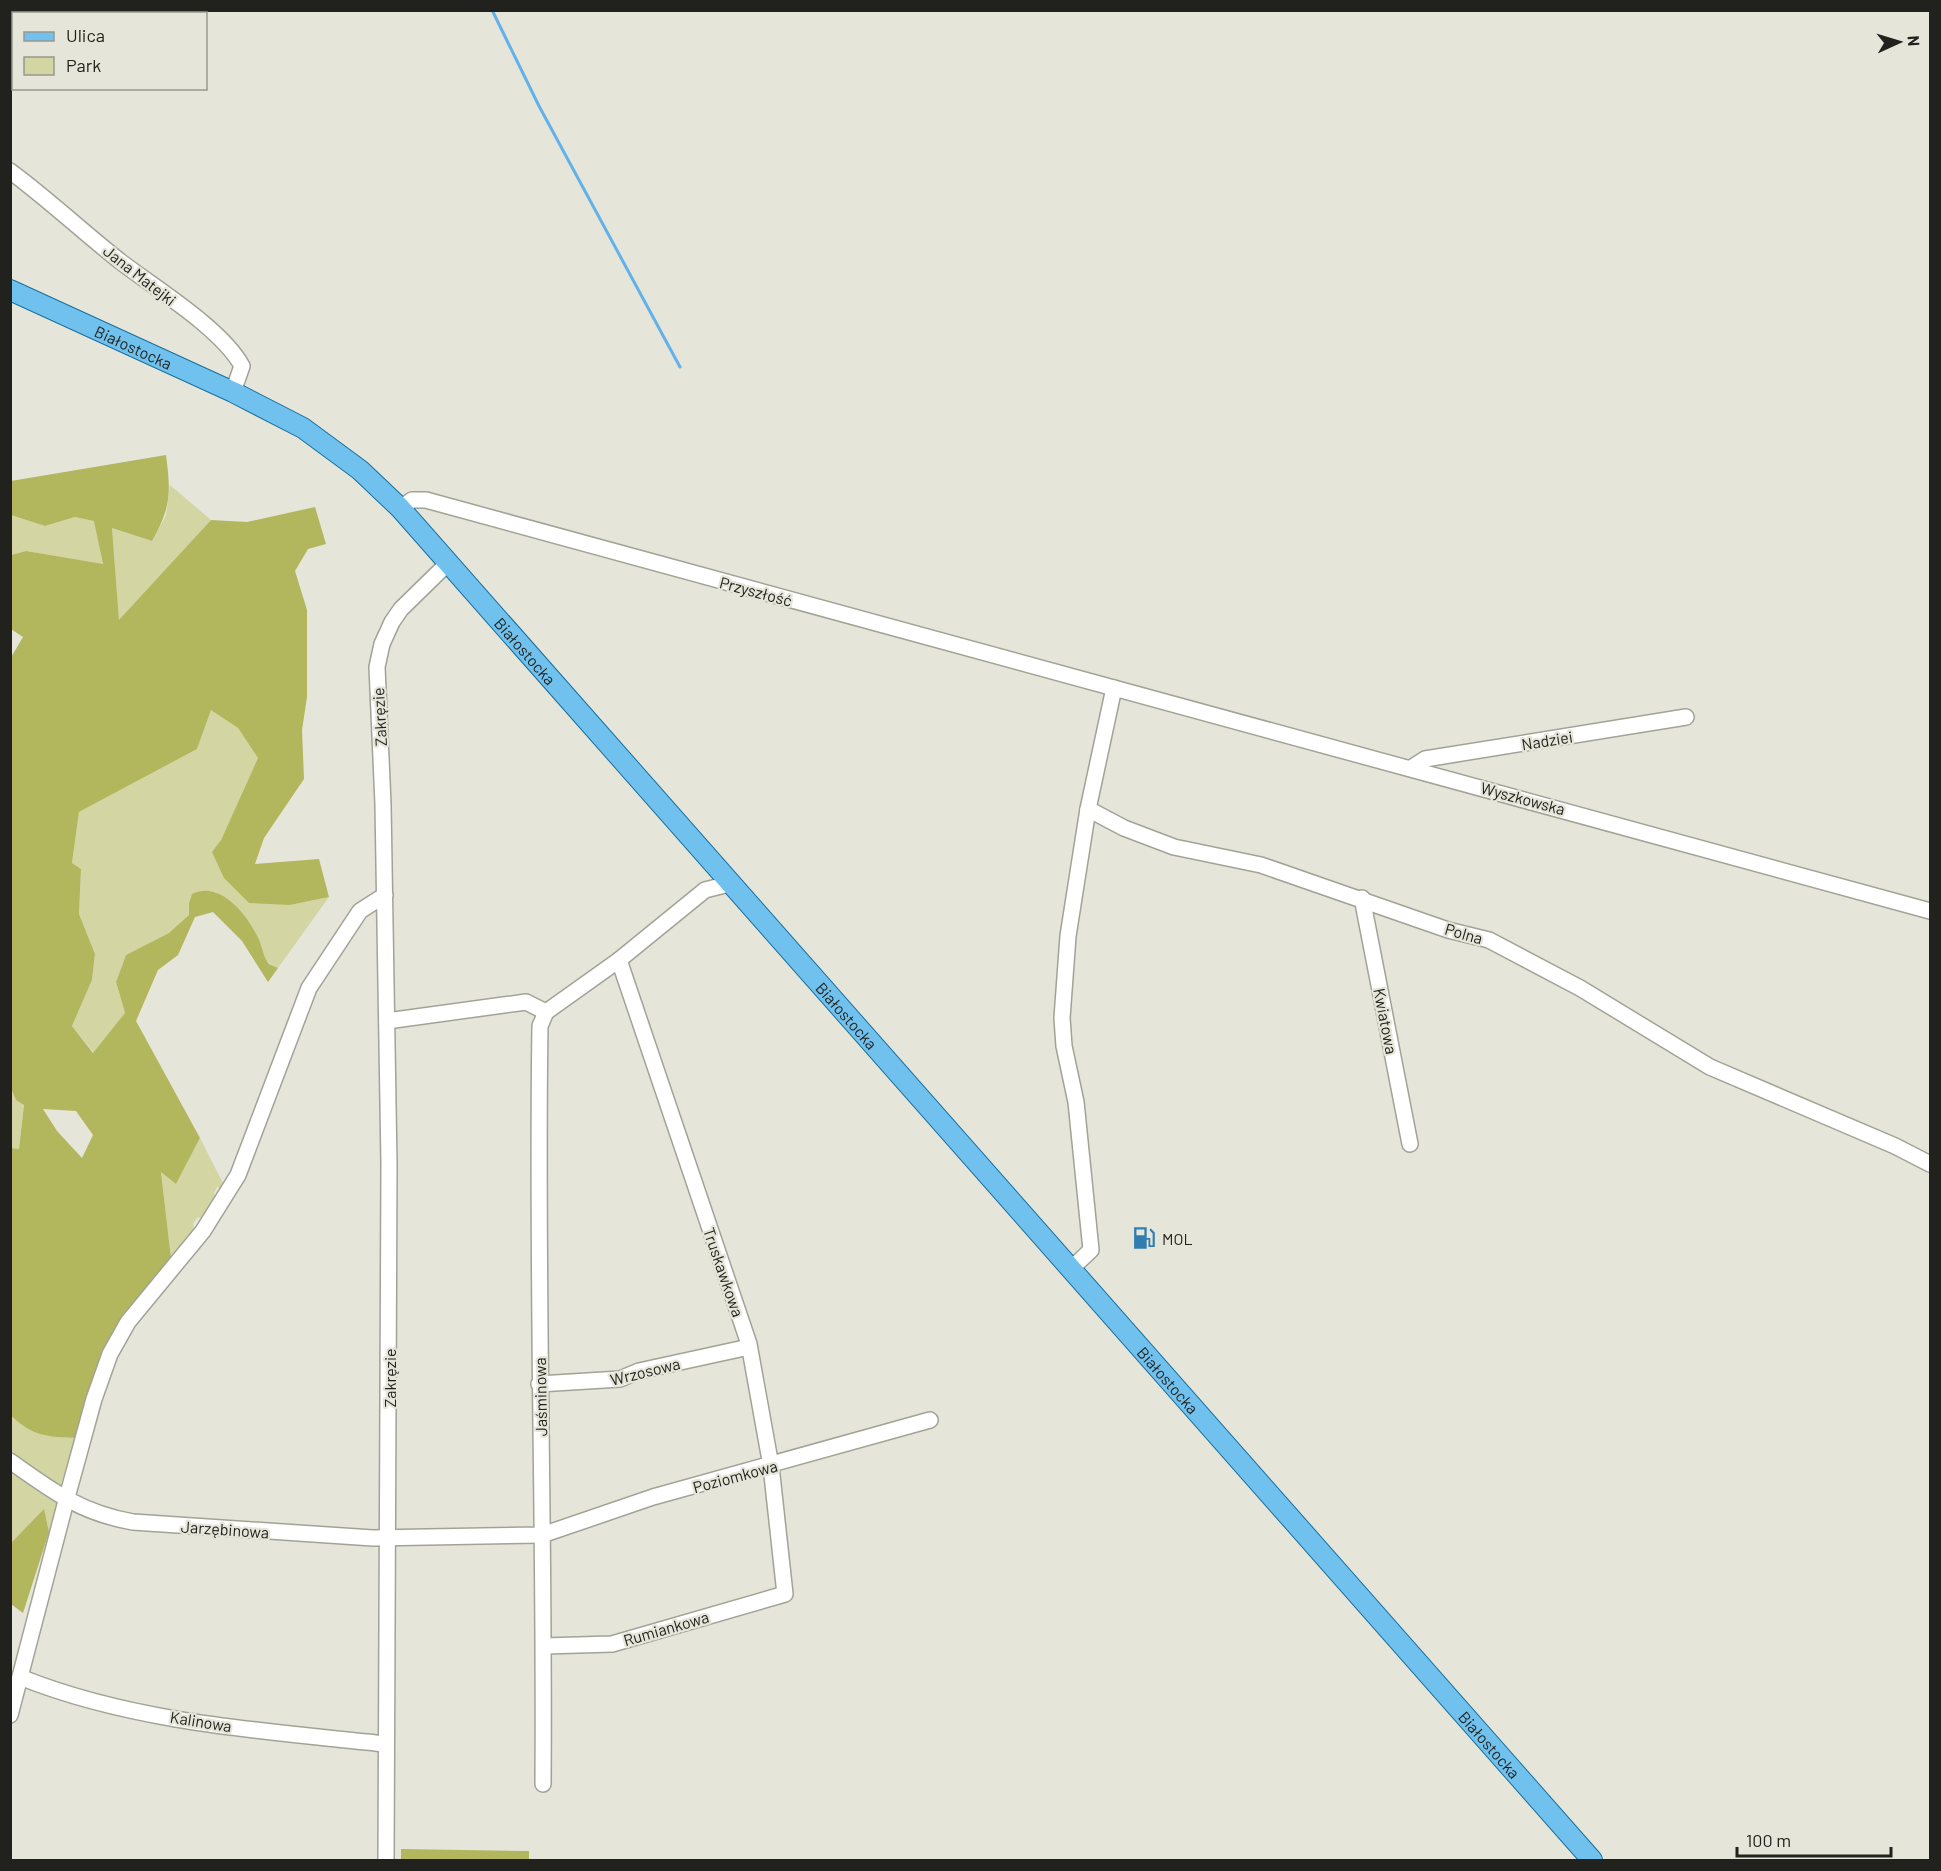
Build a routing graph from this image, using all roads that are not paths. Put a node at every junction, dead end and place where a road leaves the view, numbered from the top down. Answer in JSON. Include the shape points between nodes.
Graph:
{"nodes":[{"id":1,"x":10,"y":171,"type":"edge"},
{"id":2,"x":10,"y":290,"type":"edge"},
{"id":3,"x":233,"y":392,"type":"junction"},
{"id":4,"x":400,"y":508,"type":"junction"},
{"id":5,"x":447,"y":564,"type":"junction"},
{"id":6,"x":1114,"y":688,"type":"junction"},
{"id":7,"x":1686,"y":717,"type":"dead end"},
{"id":8,"x":1411,"y":768,"type":"junction"},
{"id":9,"x":1088,"y":809,"type":"junction"},
{"id":10,"x":729,"y":884,"type":"junction"},
{"id":11,"x":385,"y":895,"type":"junction"},
{"id":12,"x":1362,"y":898,"type":"junction"},
{"id":13,"x":1930,"y":910,"type":"edge"},
{"id":14,"x":619,"y":960,"type":"junction"},
{"id":15,"x":546,"y":1012,"type":"junction"},
{"id":16,"x":387,"y":1021,"type":"junction"},
{"id":17,"x":1410,"y":1144,"type":"dead end"},
{"id":18,"x":1930,"y":1164,"type":"edge"},
{"id":19,"x":1071,"y":1269,"type":"junction"},
{"id":20,"x":749,"y":1347,"type":"junction"},
{"id":21,"x":539,"y":1384,"type":"junction"},
{"id":22,"x":930,"y":1420,"type":"dead end"},
{"id":23,"x":10,"y":1461,"type":"edge"},
{"id":24,"x":771,"y":1466,"type":"junction"},
{"id":25,"x":66,"y":1501,"type":"junction"},
{"id":26,"x":542,"y":1535,"type":"junction"},
{"id":27,"x":389,"y":1537,"type":"junction"},
{"id":28,"x":785,"y":1594,"type":"joint"},
{"id":29,"x":544,"y":1646,"type":"junction"},
{"id":30,"x":20,"y":1677,"type":"junction"},
{"id":31,"x":10,"y":1715,"type":"edge"},
{"id":32,"x":386,"y":1744,"type":"junction"},
{"id":33,"x":543,"y":1784,"type":"dead end"},
{"id":34,"x":386,"y":1860,"type":"edge"},
{"id":35,"x":1592,"y":1860,"type":"edge"}],
"edges":[{"from":1,"to":3,"type":"street","name":"Jana Matejki","via":[[221,339],[242,366]]},
{"from":2,"to":3,"type":"main road","name":"Białostocka"},
{"from":3,"to":4,"type":"main road","name":"Białostocka","via":[[329,446]]},
{"from":4,"to":5,"type":"main road","name":"Białostocka"},
{"from":4,"to":6,"type":"street","name":"Przyszłość","via":[[412,501],[426,500]]},
{"from":5,"to":10,"type":"main road","name":"Białostocka"},
{"from":5,"to":11,"type":"street","name":"Zakręzie","via":[[401,609],[386,633],[379,655]]},
{"from":6,"to":8,"type":"street","name":"Wyszkowska"},
{"from":6,"to":9,"type":"street"},
{"from":7,"to":8,"type":"street","name":"Nadziei","via":[[1425,759]]},
{"from":8,"to":13,"type":"street","name":"Wyszkowska"},
{"from":9,"to":12,"type":"street","name":"Polna","via":[[1174,847],[1261,865]]},
{"from":9,"to":19,"type":"street","via":[[1068,936],[1062,1018],[1076,1102],[1091,1250]]},
{"from":10,"to":14,"type":"street","via":[[705,890]]},
{"from":10,"to":19,"type":"main road","name":"Białostocka"},
{"from":11,"to":16,"type":"street","name":"Zakręzie"},
{"from":11,"to":25,"type":"street","via":[[360,911],[309,988],[238,1175],[203,1231],[128,1322],[110,1354]]},
{"from":12,"to":17,"type":"street","name":"Kwiatowa"},
{"from":12,"to":18,"type":"street","name":"Polna","via":[[1448,930],[1489,940],[1580,988],[1710,1066]]},
{"from":14,"to":15,"type":"street"},
{"from":14,"to":20,"type":"street","name":"Truskawkowa"},
{"from":15,"to":16,"type":"street","via":[[526,1002]]},
{"from":15,"to":21,"type":"street","name":"Jaśminowa","via":[[540,1026]]},
{"from":16,"to":27,"type":"street","name":"Zakręzie"},
{"from":19,"to":35,"type":"main road","name":"Białostocka"},
{"from":20,"to":21,"type":"street","name":"Wrzosowa","via":[[639,1371],[620,1379]]},
{"from":20,"to":24,"type":"street","name":"Truskawkowa"},
{"from":21,"to":26,"type":"street","name":"Jaśminowa"},
{"from":22,"to":24,"type":"street","name":"Poziomkowa"},
{"from":23,"to":25,"type":"street"},
{"from":24,"to":26,"type":"street","name":"Poziomkowa","via":[[653,1497]]},
{"from":24,"to":28,"type":"street","name":"Truskawkowa"},
{"from":25,"to":27,"type":"street","name":"Jarzębinowa","via":[[102,1517],[133,1522]]},
{"from":25,"to":30,"type":"street"},
{"from":26,"to":27,"type":"street","name":"Poziomkowa"},
{"from":26,"to":29,"type":"street","name":"Jaśminowa"},
{"from":27,"to":32,"type":"street","name":"Zakręzie"},
{"from":28,"to":29,"type":"street","name":"Rumiankowa","via":[[612,1644]]},
{"from":29,"to":33,"type":"street","name":"Jaśminowa"},
{"from":30,"to":31,"type":"street"},
{"from":30,"to":32,"type":"street","name":"Kalinowa","via":[[66,1695],[142,1711],[258,1730]]},
{"from":32,"to":34,"type":"street","name":"Zakręzie"}]}
